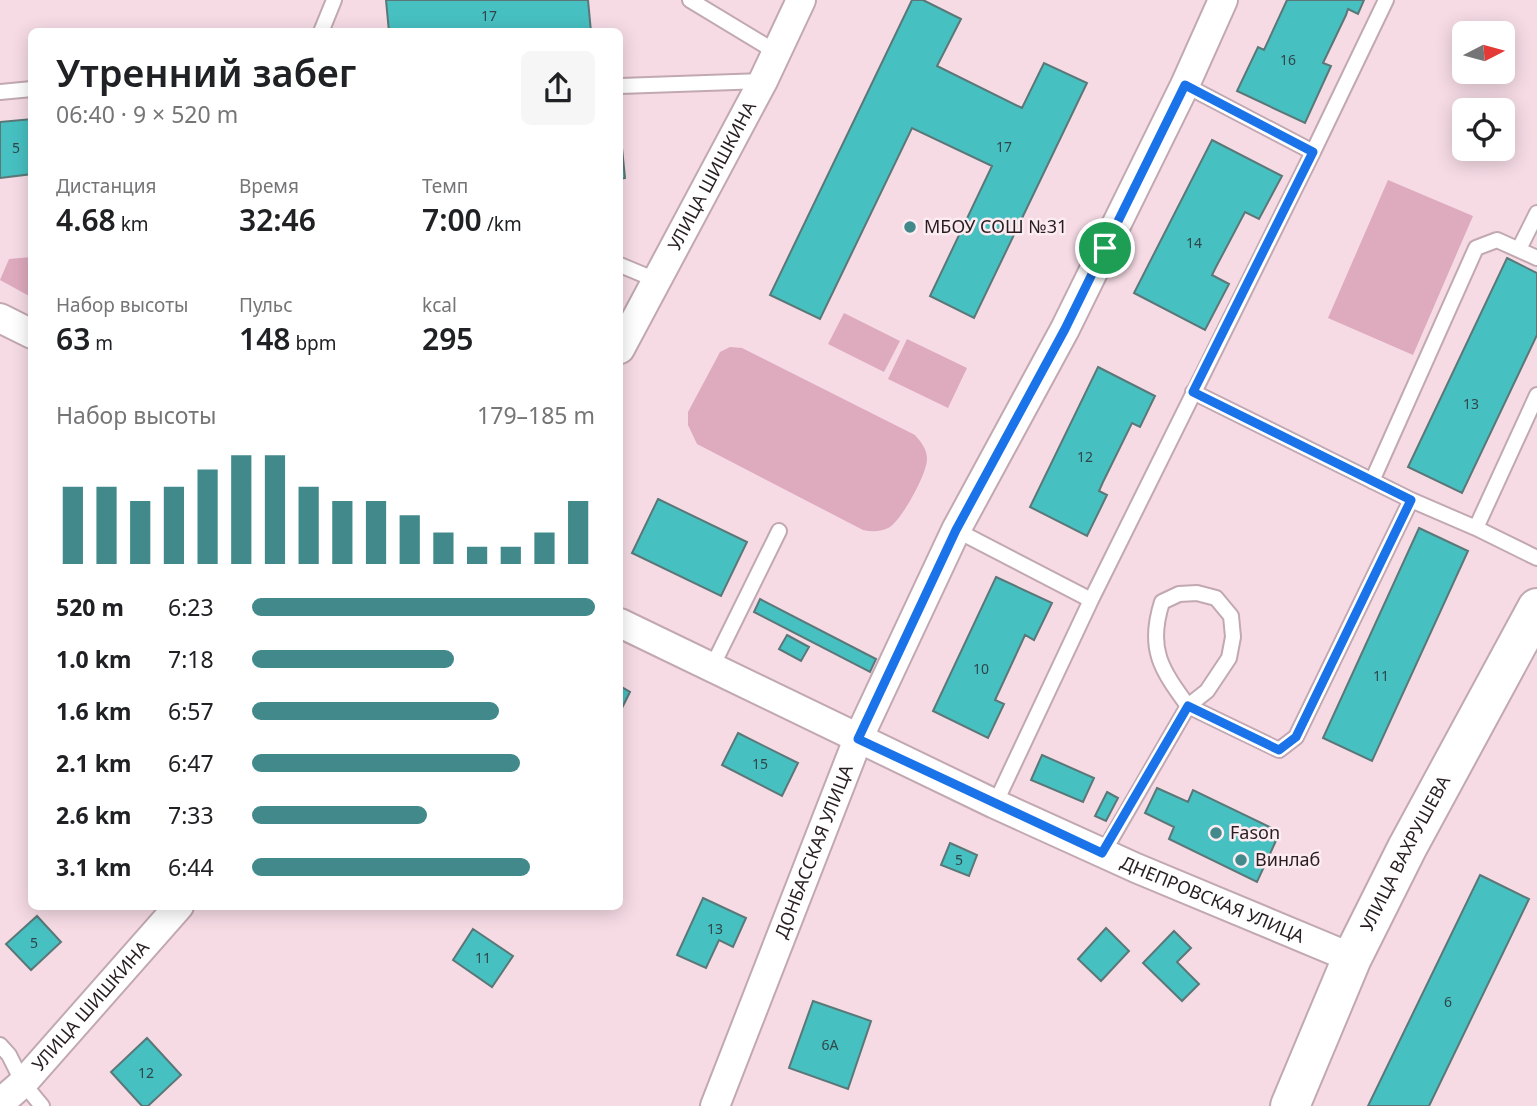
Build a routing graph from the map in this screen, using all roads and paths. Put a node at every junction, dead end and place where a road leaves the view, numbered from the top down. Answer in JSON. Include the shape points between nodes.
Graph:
{"nodes":[{"id":1,"x":334,"y":0,"type":"edge"},
{"id":2,"x":690,"y":0,"type":"edge"},
{"id":3,"x":801,"y":0,"type":"edge"},
{"id":4,"x":1223,"y":0,"type":"edge"},
{"id":5,"x":1386,"y":0,"type":"edge"},
{"id":6,"x":323,"y":28,"type":"edge"},
{"id":7,"x":776,"y":52,"type":"junction"},
{"id":8,"x":763,"y":81,"type":"junction"},
{"id":9,"x":1185,"y":85,"type":"junction"},
{"id":10,"x":623,"y":86,"type":"edge"},
{"id":11,"x":28,"y":89,"type":"edge"},
{"id":12,"x":0,"y":92,"type":"edge"},
{"id":13,"x":1313,"y":152,"type":"junction"},
{"id":14,"x":1537,"y":213,"type":"edge"},
{"id":15,"x":1519,"y":249,"type":"junction"},
{"id":16,"x":1537,"y":258,"type":"edge"},
{"id":17,"x":623,"y":266,"type":"edge"},
{"id":18,"x":656,"y":280,"type":"junction"},
{"id":19,"x":0,"y":318,"type":"edge"},
{"id":20,"x":28,"y":332,"type":"edge"},
{"id":21,"x":623,"y":343,"type":"edge"},
{"id":22,"x":1193,"y":392,"type":"junction"},
{"id":23,"x":1537,"y":395,"type":"edge"},
{"id":24,"x":1372,"y":481,"type":"junction"},
{"id":25,"x":1411,"y":500,"type":"junction"},
{"id":26,"x":1476,"y":528,"type":"junction"},
{"id":27,"x":956,"y":530,"type":"junction"},
{"id":28,"x":779,"y":531,"type":"dead end"},
{"id":29,"x":1537,"y":558,"type":"edge"},
{"id":30,"x":1091,"y":600,"type":"junction"},
{"id":31,"x":1537,"y":608,"type":"edge"},
{"id":32,"x":623,"y":625,"type":"edge"},
{"id":33,"x":711,"y":668,"type":"junction"},
{"id":34,"x":1188,"y":706,"type":"junction"},
{"id":35,"x":858,"y":739,"type":"junction"},
{"id":36,"x":995,"y":804,"type":"junction"},
{"id":37,"x":1102,"y":853,"type":"junction"},
{"id":38,"x":175,"y":910,"type":"edge"},
{"id":39,"x":1352,"y":958,"type":"junction"},
{"id":40,"x":0,"y":1045,"type":"edge"},
{"id":41,"x":23,"y":1083,"type":"junction"},
{"id":42,"x":0,"y":1103,"type":"edge"},
{"id":43,"x":42,"y":1106,"type":"edge"},
{"id":44,"x":715,"y":1106,"type":"edge"},
{"id":45,"x":1290,"y":1106,"type":"edge"}],
"edges":[{"from":1,"to":6,"type":"lane"},
{"from":2,"to":7,"type":"lane"},
{"from":3,"to":7,"type":"street","name":"УЛИЦА ШИШКИНА"},
{"from":4,"to":9,"type":"street","name":"ДОНБАССКАЯ УЛИЦА"},
{"from":5,"to":13,"type":"lane"},
{"from":7,"to":8,"type":"street","name":"УЛИЦА ШИШКИНА"},
{"from":8,"to":10,"type":"lane"},
{"from":8,"to":18,"type":"street","name":"УЛИЦА ШИШКИНА"},
{"from":9,"to":13,"type":"lane"},
{"from":9,"to":27,"type":"street","name":"ДОНБАССКАЯ УЛИЦА","via":[[1065,329]]},
{"from":11,"to":12,"type":"lane"},
{"from":13,"to":22,"type":"lane"},
{"from":14,"to":15,"type":"lane"},
{"from":15,"to":16,"type":"lane"},
{"from":15,"to":24,"type":"lane","via":[[1497,240],[1476,248]]},
{"from":17,"to":18,"type":"lane"},
{"from":18,"to":21,"type":"street","name":"УЛИЦА ШИШКИНА"},
{"from":19,"to":20,"type":"street"},
{"from":22,"to":24,"type":"lane"},
{"from":22,"to":30,"type":"lane"},
{"from":23,"to":26,"type":"lane"},
{"from":24,"to":25,"type":"lane"},
{"from":25,"to":26,"type":"lane"},
{"from":25,"to":34,"type":"lane","via":[[1296,737],[1279,750]]},
{"from":26,"to":29,"type":"lane"},
{"from":27,"to":30,"type":"lane"},
{"from":27,"to":35,"type":"street","name":"ДОНБАССКАЯ УЛИЦА"},
{"from":28,"to":33,"type":"lane"},
{"from":30,"to":36,"type":"lane"},
{"from":31,"to":39,"type":"main road","name":"УЛИЦА ВАХРУШЕВА"},
{"from":32,"to":33,"type":"street","name":"ДНЕПРОВСКАЯ УЛИЦА"},
{"from":33,"to":35,"type":"street","name":"ДНЕПРОВСКАЯ УЛИЦА"},
{"from":34,"to":34,"type":"lane","via":[[1165,675],[1155,624],[1162,602],[1179,594],[1197,593],[1216,598],[1231,616],[1233,637],[1229,658],[1208,691]]},
{"from":34,"to":37,"type":"lane"},
{"from":35,"to":36,"type":"street","name":"ДНЕПРОВСКАЯ УЛИЦА"},
{"from":35,"to":44,"type":"street","name":"ДОНБАССКАЯ УЛИЦА"},
{"from":36,"to":37,"type":"street","name":"ДНЕПРОВСКАЯ УЛИЦА"},
{"from":37,"to":39,"type":"street","name":"ДНЕПРОВСКАЯ УЛИЦА"},
{"from":38,"to":41,"type":"street","name":"УЛИЦА ШИШКИНА"},
{"from":39,"to":45,"type":"main road","name":"УЛИЦА ВАХРУШЕВА"},
{"from":40,"to":41,"type":"lane"},
{"from":41,"to":42,"type":"street","name":"УЛИЦА ШИШКИНА"},
{"from":41,"to":43,"type":"lane"}]}
